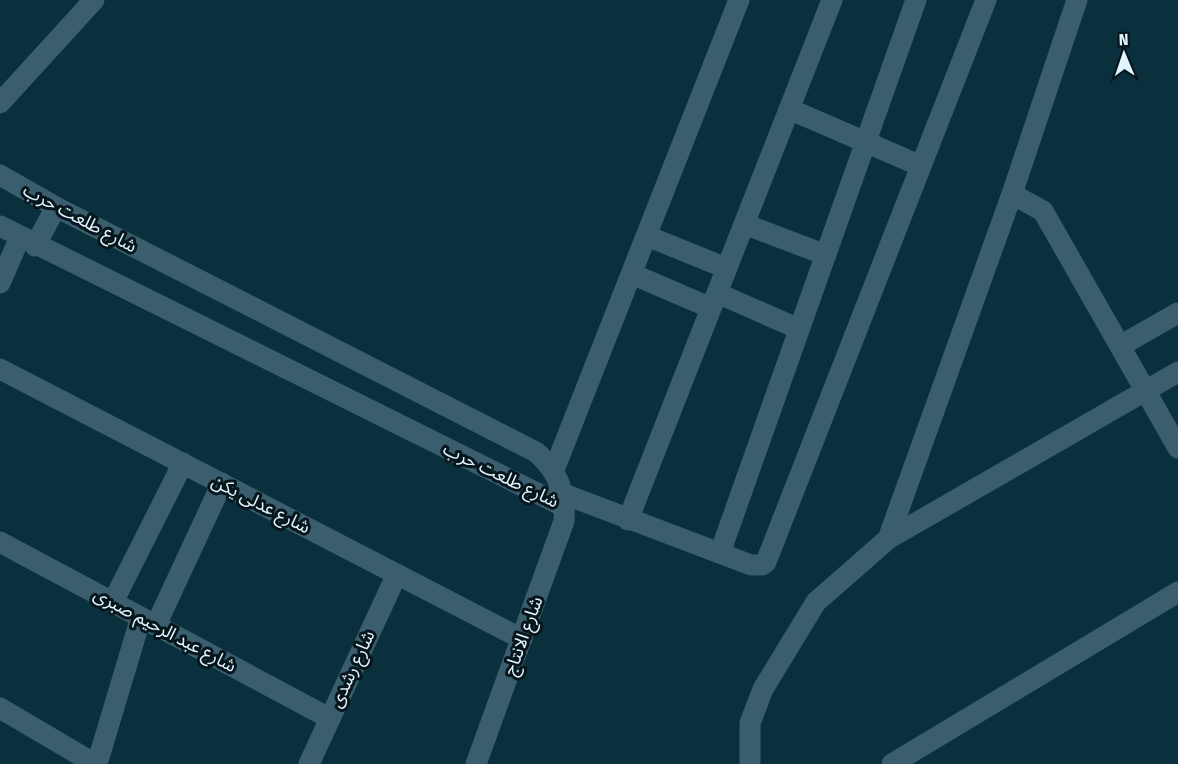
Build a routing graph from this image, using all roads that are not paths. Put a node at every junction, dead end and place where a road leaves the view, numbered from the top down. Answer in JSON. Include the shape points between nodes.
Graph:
{"nodes":[{"id":1,"x":94,"y":0,"type":"edge"},
{"id":2,"x":739,"y":0,"type":"edge"},
{"id":3,"x":832,"y":0,"type":"edge"},
{"id":4,"x":916,"y":0,"type":"edge"},
{"id":5,"x":986,"y":0,"type":"edge"},
{"id":6,"x":1077,"y":0,"type":"edge"},
{"id":7,"x":0,"y":103,"type":"edge"},
{"id":8,"x":789,"y":110,"type":"junction"},
{"id":9,"x":866,"y":143,"type":"junction"},
{"id":10,"x":921,"y":166,"type":"junction"},
{"id":11,"x":0,"y":175,"type":"edge"},
{"id":12,"x":1012,"y":194,"type":"junction"},
{"id":13,"x":56,"y":207,"type":"junction"},
{"id":14,"x":744,"y":224,"type":"junction"},
{"id":15,"x":0,"y":226,"type":"edge"},
{"id":16,"x":647,"y":236,"type":"junction"},
{"id":17,"x":28,"y":241,"type":"junction"},
{"id":18,"x":826,"y":255,"type":"junction"},
{"id":19,"x":726,"y":268,"type":"junction"},
{"id":20,"x":632,"y":274,"type":"junction"},
{"id":21,"x":0,"y":283,"type":"edge"},
{"id":22,"x":714,"y":301,"type":"junction"},
{"id":23,"x":1178,"y":313,"type":"edge"},
{"id":24,"x":799,"y":329,"type":"junction"},
{"id":25,"x":1120,"y":346,"type":"junction"},
{"id":26,"x":0,"y":369,"type":"edge"},
{"id":27,"x":1178,"y":372,"type":"edge"},
{"id":28,"x":1146,"y":392,"type":"junction"},
{"id":29,"x":1178,"y":448,"type":"edge"},
{"id":30,"x":183,"y":464,"type":"junction"},
{"id":31,"x":554,"y":470,"type":"junction"},
{"id":32,"x":222,"y":483,"type":"junction"},
{"id":33,"x":564,"y":500,"type":"junction"},
{"id":34,"x":628,"y":520,"type":"junction"},
{"id":35,"x":888,"y":539,"type":"junction"},
{"id":36,"x":0,"y":542,"type":"edge"},
{"id":37,"x":720,"y":553,"type":"junction"},
{"id":38,"x":397,"y":574,"type":"junction"},
{"id":39,"x":1178,"y":592,"type":"edge"},
{"id":40,"x":112,"y":602,"type":"junction"},
{"id":41,"x":148,"y":621,"type":"junction"},
{"id":42,"x":522,"y":639,"type":"junction"},
{"id":43,"x":0,"y":708,"type":"edge"},
{"id":44,"x":329,"y":718,"type":"junction"},
{"id":45,"x":70,"y":757,"type":"edge"},
{"id":46,"x":96,"y":764,"type":"edge"},
{"id":47,"x":309,"y":764,"type":"edge"},
{"id":48,"x":476,"y":764,"type":"edge"},
{"id":49,"x":750,"y":764,"type":"edge"},
{"id":50,"x":892,"y":764,"type":"edge"}],
"edges":[{"from":1,"to":7,"type":"street"},
{"from":2,"to":16,"type":"street"},
{"from":3,"to":8,"type":"street"},
{"from":4,"to":9,"type":"street"},
{"from":5,"to":10,"type":"street"},
{"from":6,"to":12,"type":"street"},
{"from":8,"to":9,"type":"street"},
{"from":8,"to":14,"type":"street"},
{"from":9,"to":10,"type":"street"},
{"from":9,"to":18,"type":"street"},
{"from":10,"to":37,"type":"street","via":[[766,562],[757,566]]},
{"from":11,"to":13,"type":"street","name":"شارع طلعت حرب"},
{"from":12,"to":25,"type":"street","via":[[1042,211]]},
{"from":12,"to":35,"type":"street"},
{"from":13,"to":17,"type":"street"},
{"from":13,"to":31,"type":"street","name":"شارع طلعت حرب","via":[[536,452]]},
{"from":14,"to":18,"type":"street"},
{"from":14,"to":19,"type":"street"},
{"from":15,"to":17,"type":"street","name":"شارع طلعت حرب"},
{"from":16,"to":19,"type":"street"},
{"from":16,"to":20,"type":"street"},
{"from":17,"to":21,"type":"street"},
{"from":17,"to":33,"type":"street","name":"شارع طلعت حرب"},
{"from":18,"to":24,"type":"street"},
{"from":19,"to":22,"type":"street"},
{"from":20,"to":22,"type":"street"},
{"from":20,"to":31,"type":"street"},
{"from":22,"to":24,"type":"street"},
{"from":22,"to":34,"type":"street"},
{"from":23,"to":25,"type":"street"},
{"from":24,"to":37,"type":"street"},
{"from":25,"to":28,"type":"street"},
{"from":26,"to":30,"type":"street","name":"شارع عدلى يكن"},
{"from":27,"to":28,"type":"street"},
{"from":28,"to":29,"type":"street"},
{"from":28,"to":35,"type":"street"},
{"from":30,"to":32,"type":"street","name":"شارع عدلى يكن"},
{"from":30,"to":40,"type":"street"},
{"from":31,"to":33,"type":"street","name":"شارع طلعت حرب"},
{"from":32,"to":38,"type":"street","name":"شارع عدلى يكن"},
{"from":32,"to":41,"type":"street"},
{"from":33,"to":34,"type":"street"},
{"from":33,"to":42,"type":"street","name":"شارع الانتاج","via":[[564,521]]},
{"from":34,"to":37,"type":"street"},
{"from":35,"to":49,"type":"street","via":[[816,602],[763,689],[750,723]]},
{"from":36,"to":40,"type":"street","name":"شارع عبد الرحيم صبرى"},
{"from":38,"to":42,"type":"street","name":"شارع عدلى يكن"},
{"from":38,"to":44,"type":"street","name":"شارع رشدى"},
{"from":39,"to":50,"type":"street"},
{"from":40,"to":41,"type":"street","name":"شارع عبد الرحيم صبرى"},
{"from":41,"to":44,"type":"street","name":"شارع عبد الرحيم صبرى"},
{"from":41,"to":46,"type":"street"},
{"from":42,"to":48,"type":"street","name":"شارع الانتاج"},
{"from":43,"to":45,"type":"street"},
{"from":44,"to":47,"type":"street","name":"شارع رشدى"},
{"from":45,"to":46,"type":"street"}]}
